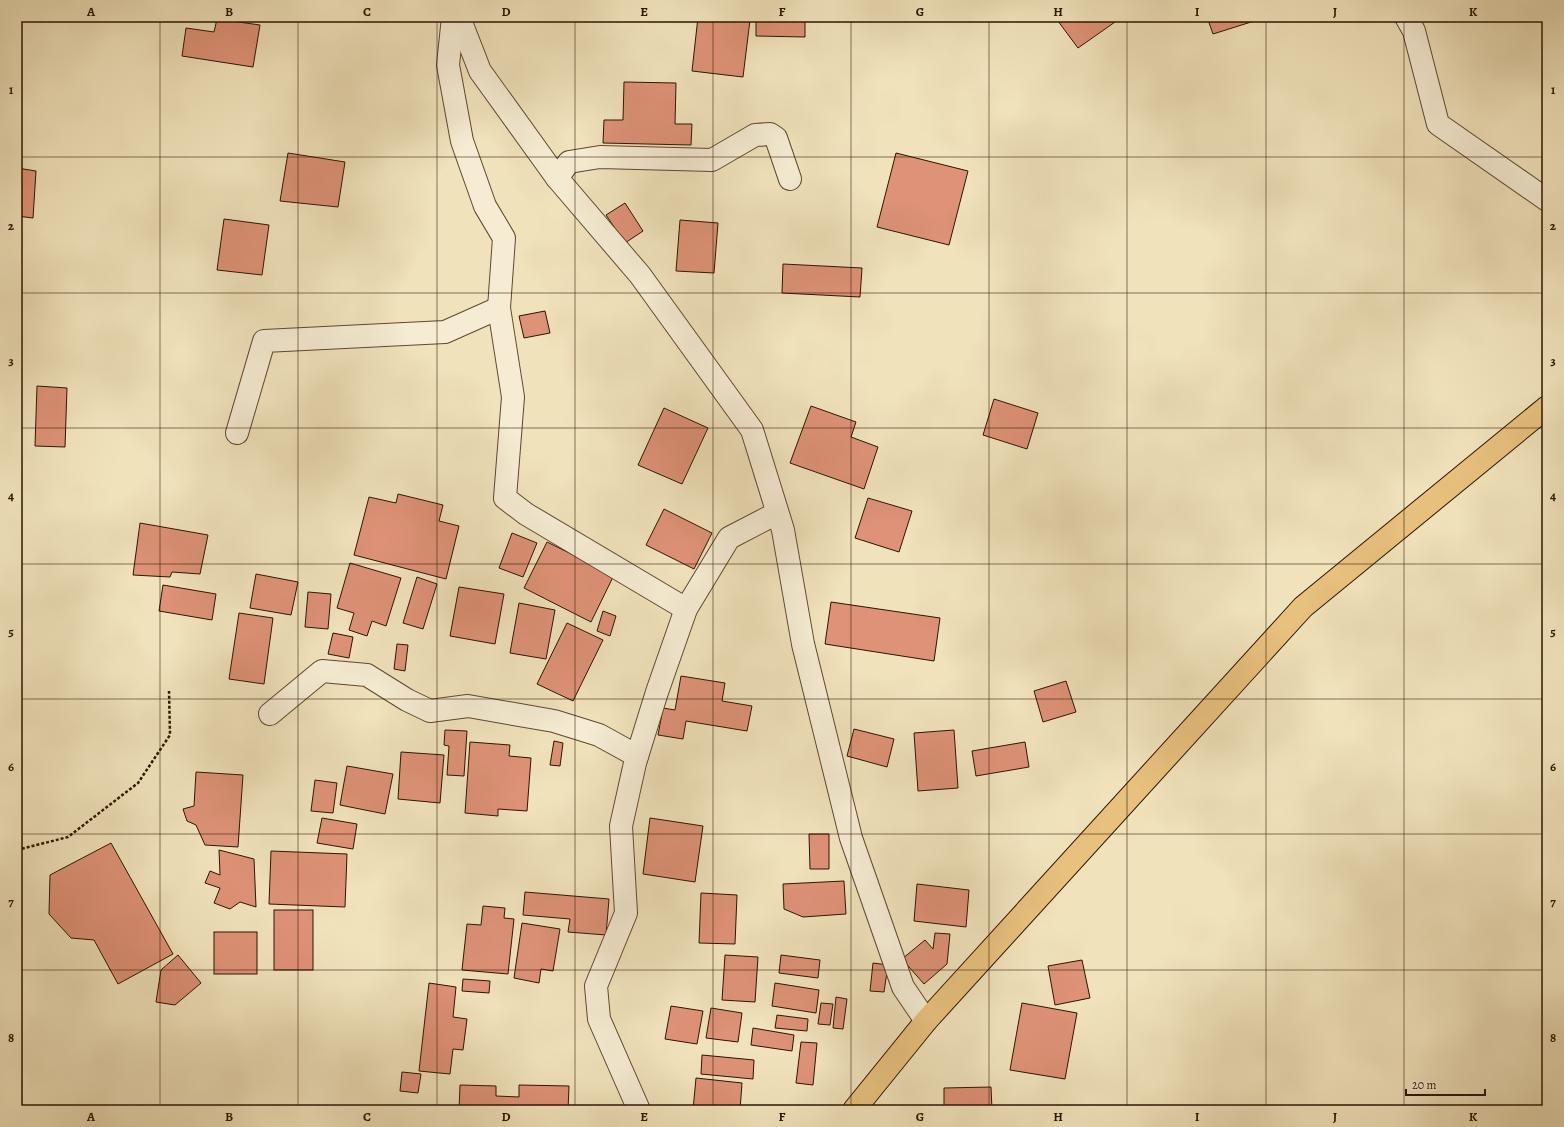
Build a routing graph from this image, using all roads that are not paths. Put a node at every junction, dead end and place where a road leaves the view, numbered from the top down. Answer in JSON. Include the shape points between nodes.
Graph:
{"nodes":[{"id":1,"x":453,"y":17,"type":"edge"},
{"id":2,"x":459,"y":17,"type":"edge"},
{"id":3,"x":1406,"y":17,"type":"edge"},
{"id":4,"x":557,"y":178,"type":"junction"},
{"id":5,"x":790,"y":179,"type":"dead end"},
{"id":6,"x":1547,"y":200,"type":"edge"},
{"id":7,"x":499,"y":308,"type":"junction"},
{"id":8,"x":1547,"y":407,"type":"edge"},
{"id":9,"x":237,"y":433,"type":"dead end"},
{"id":10,"x":777,"y":513,"type":"junction"},
{"id":11,"x":686,"y":609,"type":"junction"},
{"id":12,"x":270,"y":714,"type":"dead end"},
{"id":13,"x":637,"y":756,"type":"junction"},
{"id":14,"x":926,"y":1021,"type":"junction"},
{"id":15,"x":639,"y":1110,"type":"edge"},
{"id":16,"x":854,"y":1110,"type":"edge"}],
"edges":[{"from":1,"to":7,"type":"street","via":[[448,65],[462,141],[485,206],[504,238]]},
{"from":2,"to":4,"type":"street","via":[[480,71]]},
{"from":3,"to":6,"type":"street","via":[[1414,31],[1438,124]]},
{"from":4,"to":5,"type":"street","via":[[569,162],[600,157],[712,160],[755,135],[770,134],[776,138]]},
{"from":4,"to":10,"type":"street","via":[[640,275],[752,430]]},
{"from":7,"to":9,"type":"street","via":[[446,332],[264,341]]},
{"from":7,"to":11,"type":"street","via":[[513,397],[505,498],[526,514]]},
{"from":8,"to":14,"type":"main road","via":[[1303,607]]},
{"from":10,"to":11,"type":"street","via":[[730,538]]},
{"from":10,"to":14,"type":"street","via":[[783,530],[803,644],[851,838],[903,987]]},
{"from":11,"to":13,"type":"street"},
{"from":12,"to":13,"type":"street","via":[[322,670],[368,675],[407,700],[430,711],[468,706],[554,721],[599,735]]},
{"from":13,"to":15,"type":"street","via":[[621,826],[626,913],[596,986],[598,1019]]},
{"from":14,"to":16,"type":"main road"}]}
